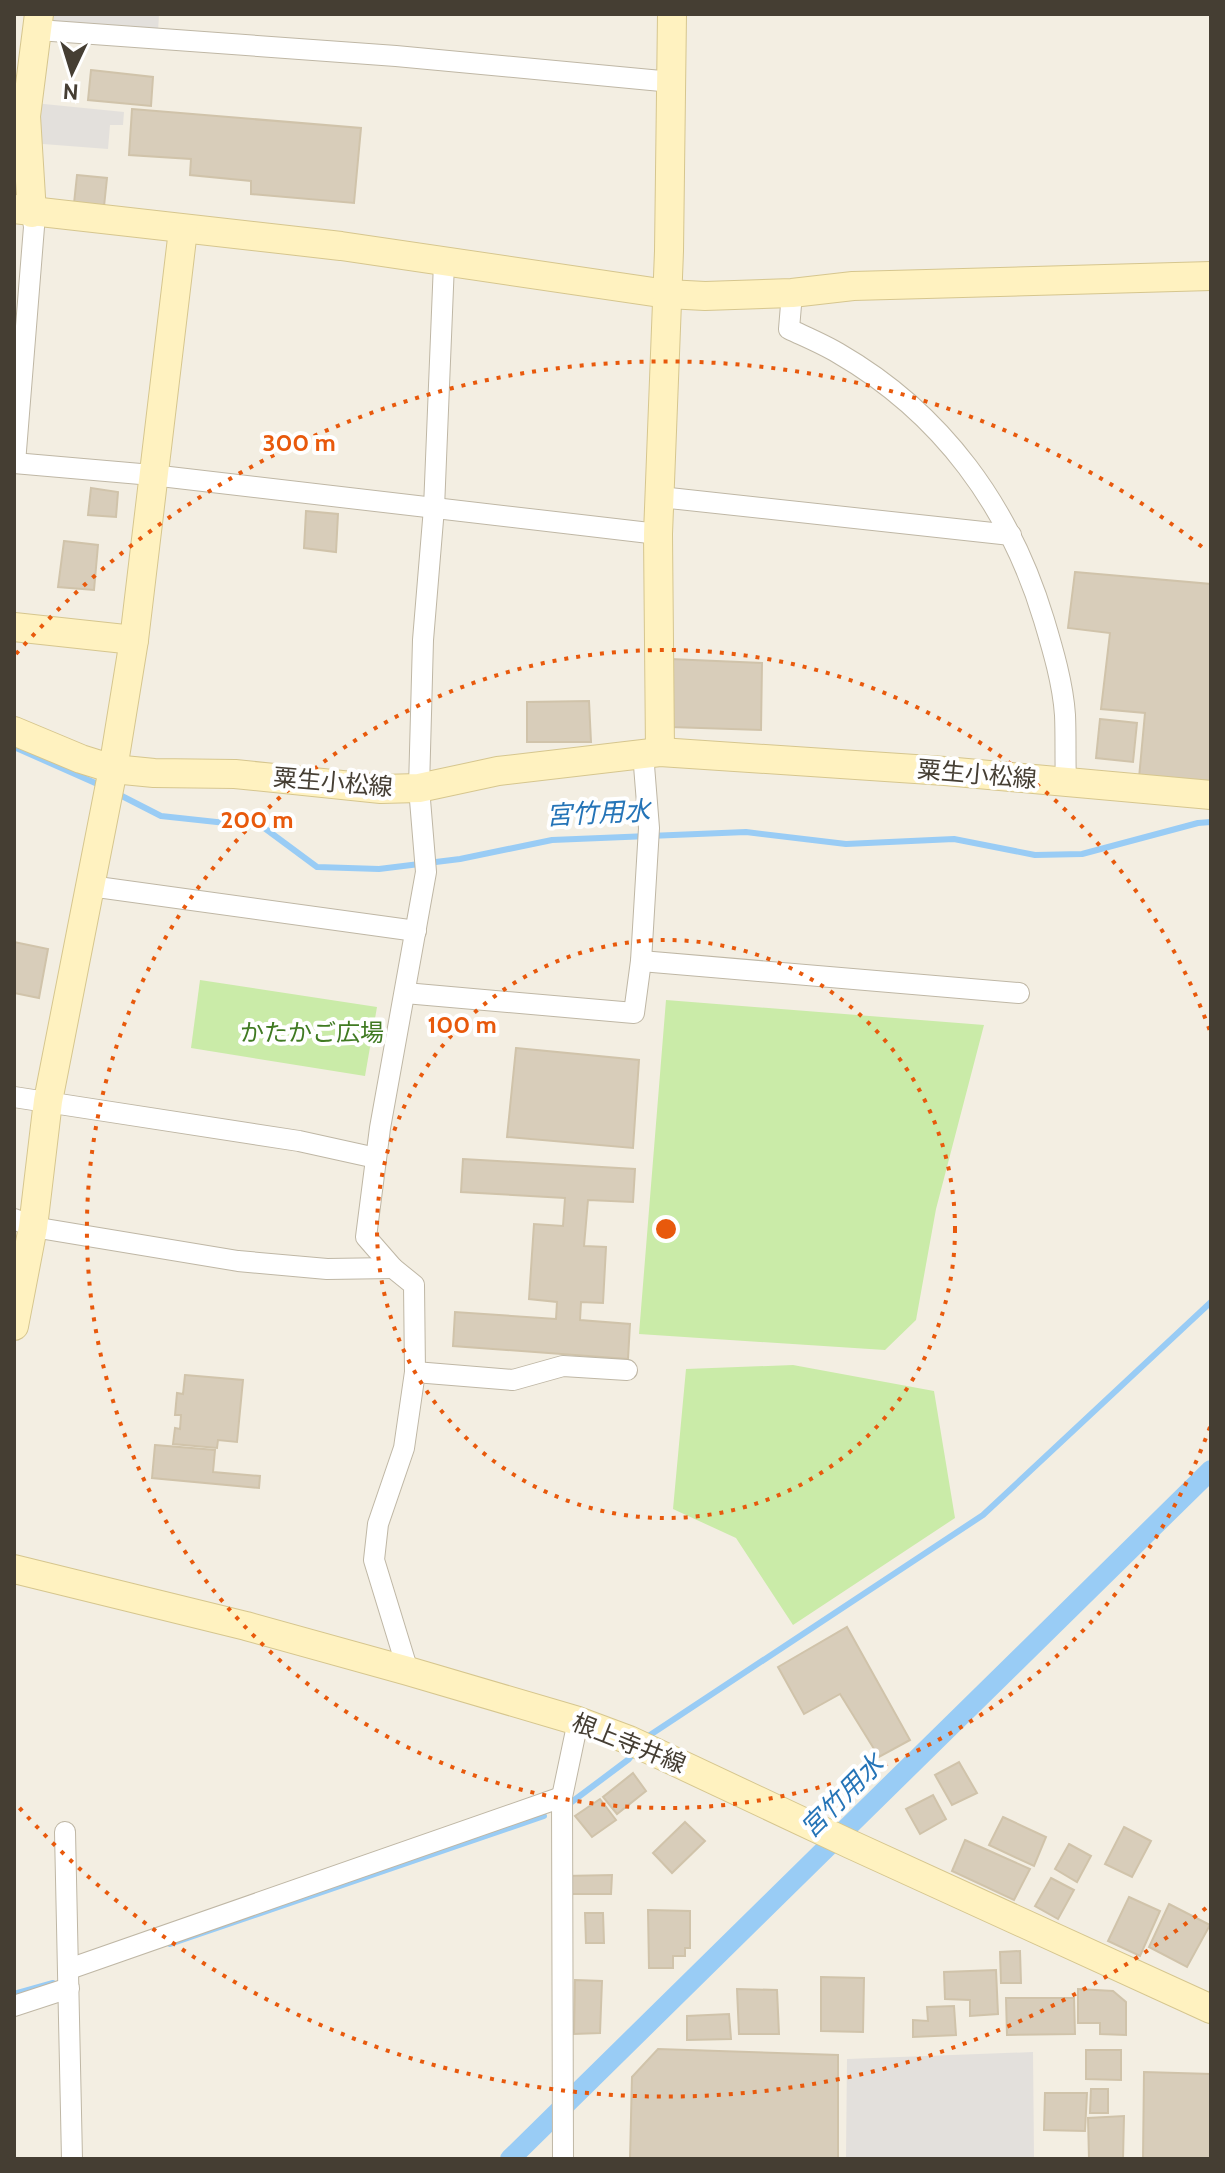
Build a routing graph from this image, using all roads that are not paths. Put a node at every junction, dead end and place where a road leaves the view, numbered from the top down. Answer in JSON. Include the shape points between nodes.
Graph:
{"nodes":[{"id":1,"x":672,"y":14,"type":"edge"},
{"id":2,"x":39,"y":22,"type":"edge"},
{"id":3,"x":672,"y":82,"type":"junction"},
{"id":4,"x":20,"y":114,"type":"edge"},
{"id":5,"x":23,"y":211,"type":"edge"},
{"id":6,"x":183,"y":230,"type":"junction"},
{"id":7,"x":444,"y":263,"type":"junction"},
{"id":8,"x":1211,"y":276,"type":"edge"},
{"id":9,"x":792,"y":293,"type":"junction"},
{"id":10,"x":667,"y":294,"type":"junction"},
{"id":11,"x":15,"y":463,"type":"edge"},
{"id":12,"x":152,"y":475,"type":"junction"},
{"id":13,"x":660,"y":497,"type":"junction"},
{"id":14,"x":434,"y":508,"type":"junction"},
{"id":15,"x":658,"y":534,"type":"junction"},
{"id":16,"x":1011,"y":535,"type":"junction"},
{"id":17,"x":14,"y":627,"type":"edge"},
{"id":18,"x":134,"y":640,"type":"junction"},
{"id":19,"x":14,"y":731,"type":"edge"},
{"id":20,"x":652,"y":752,"type":"junction"},
{"id":21,"x":110,"y":782,"type":"junction"},
{"id":22,"x":1066,"y":782,"type":"junction"},
{"id":23,"x":419,"y":788,"type":"junction"},
{"id":24,"x":1211,"y":795,"type":"edge"},
{"id":25,"x":90,"y":886,"type":"junction"},
{"id":26,"x":416,"y":931,"type":"junction"},
{"id":27,"x":641,"y":961,"type":"junction"},
{"id":28,"x":405,"y":993,"type":"junction"},
{"id":29,"x":1019,"y":993,"type":"dead end"},
{"id":30,"x":14,"y":1097,"type":"edge"},
{"id":31,"x":48,"y":1101,"type":"junction"},
{"id":32,"x":376,"y":1158,"type":"junction"},
{"id":33,"x":24,"y":1223,"type":"edge"},
{"id":34,"x":393,"y":1268,"type":"junction"},
{"id":35,"x":14,"y":1326,"type":"edge"},
{"id":36,"x":627,"y":1370,"type":"dead end"},
{"id":37,"x":415,"y":1372,"type":"junction"},
{"id":38,"x":14,"y":1569,"type":"edge"},
{"id":39,"x":408,"y":1671,"type":"junction"},
{"id":40,"x":578,"y":1721,"type":"junction"},
{"id":41,"x":562,"y":1797,"type":"junction"},
{"id":42,"x":65,"y":1832,"type":"dead end"},
{"id":43,"x":69,"y":1979,"type":"junction"},
{"id":44,"x":14,"y":2006,"type":"edge"},
{"id":45,"x":1211,"y":2009,"type":"edge"},
{"id":46,"x":72,"y":2159,"type":"edge"},
{"id":47,"x":563,"y":2159,"type":"edge"}],
"edges":[{"from":1,"to":3,"type":"main road"},
{"from":2,"to":3,"type":"street"},
{"from":2,"to":4,"type":"main road"},
{"from":3,"to":10,"type":"main road"},
{"from":4,"to":5,"type":"main road"},
{"from":5,"to":6,"type":"main road"},
{"from":5,"to":11,"type":"street","via":[[34,227]]},
{"from":6,"to":7,"type":"main road"},
{"from":6,"to":12,"type":"main road"},
{"from":7,"to":10,"type":"main road"},
{"from":7,"to":14,"type":"street"},
{"from":8,"to":9,"type":"main road","via":[[853,286]]},
{"from":9,"to":10,"type":"main road"},
{"from":9,"to":16,"type":"street","via":[[789,329],[839,353],[897,394],[963,458]]},
{"from":10,"to":13,"type":"main road"},
{"from":11,"to":12,"type":"street"},
{"from":12,"to":14,"type":"street"},
{"from":12,"to":18,"type":"main road"},
{"from":13,"to":15,"type":"main road"},
{"from":13,"to":16,"type":"street"},
{"from":14,"to":15,"type":"street"},
{"from":14,"to":23,"type":"street"},
{"from":15,"to":20,"type":"main road"},
{"from":16,"to":22,"type":"street","via":[[1051,643],[1065,712]]},
{"from":17,"to":18,"type":"main road"},
{"from":18,"to":21,"type":"main road"},
{"from":19,"to":21,"type":"main road","name":"粟生小松線","via":[[81,759]]},
{"from":20,"to":22,"type":"main road","name":"粟生小松線"},
{"from":20,"to":23,"type":"main road","name":"粟生小松線","via":[[498,771]]},
{"from":20,"to":27,"type":"street"},
{"from":21,"to":23,"type":"main road","name":"粟生小松線","via":[[154,773],[235,774]]},
{"from":21,"to":25,"type":"main road"},
{"from":22,"to":24,"type":"main road","name":"粟生小松線"},
{"from":23,"to":26,"type":"street","via":[[425,863]]},
{"from":25,"to":26,"type":"street"},
{"from":25,"to":31,"type":"main road"},
{"from":26,"to":28,"type":"street"},
{"from":27,"to":28,"type":"street","via":[[634,1013]]},
{"from":27,"to":29,"type":"street"},
{"from":28,"to":32,"type":"street"},
{"from":30,"to":31,"type":"street"},
{"from":31,"to":32,"type":"street"},
{"from":31,"to":33,"type":"main road"},
{"from":32,"to":34,"type":"street","via":[[366,1237]]},
{"from":33,"to":34,"type":"street","via":[[238,1261]]},
{"from":33,"to":35,"type":"main road"},
{"from":34,"to":37,"type":"street","via":[[414,1285]]},
{"from":36,"to":37,"type":"street","via":[[563,1366],[513,1380]]},
{"from":37,"to":39,"type":"street","via":[[404,1448],[378,1524],[374,1560]]},
{"from":38,"to":39,"type":"main road","name":"根上寺井線"},
{"from":39,"to":40,"type":"main road","name":"根上寺井線"},
{"from":40,"to":41,"type":"street"},
{"from":40,"to":45,"type":"main road","name":"根上寺井線","via":[[639,1744]]},
{"from":41,"to":43,"type":"street"},
{"from":41,"to":47,"type":"street"},
{"from":42,"to":43,"type":"street"},
{"from":43,"to":44,"type":"street"},
{"from":43,"to":46,"type":"street"}]}
